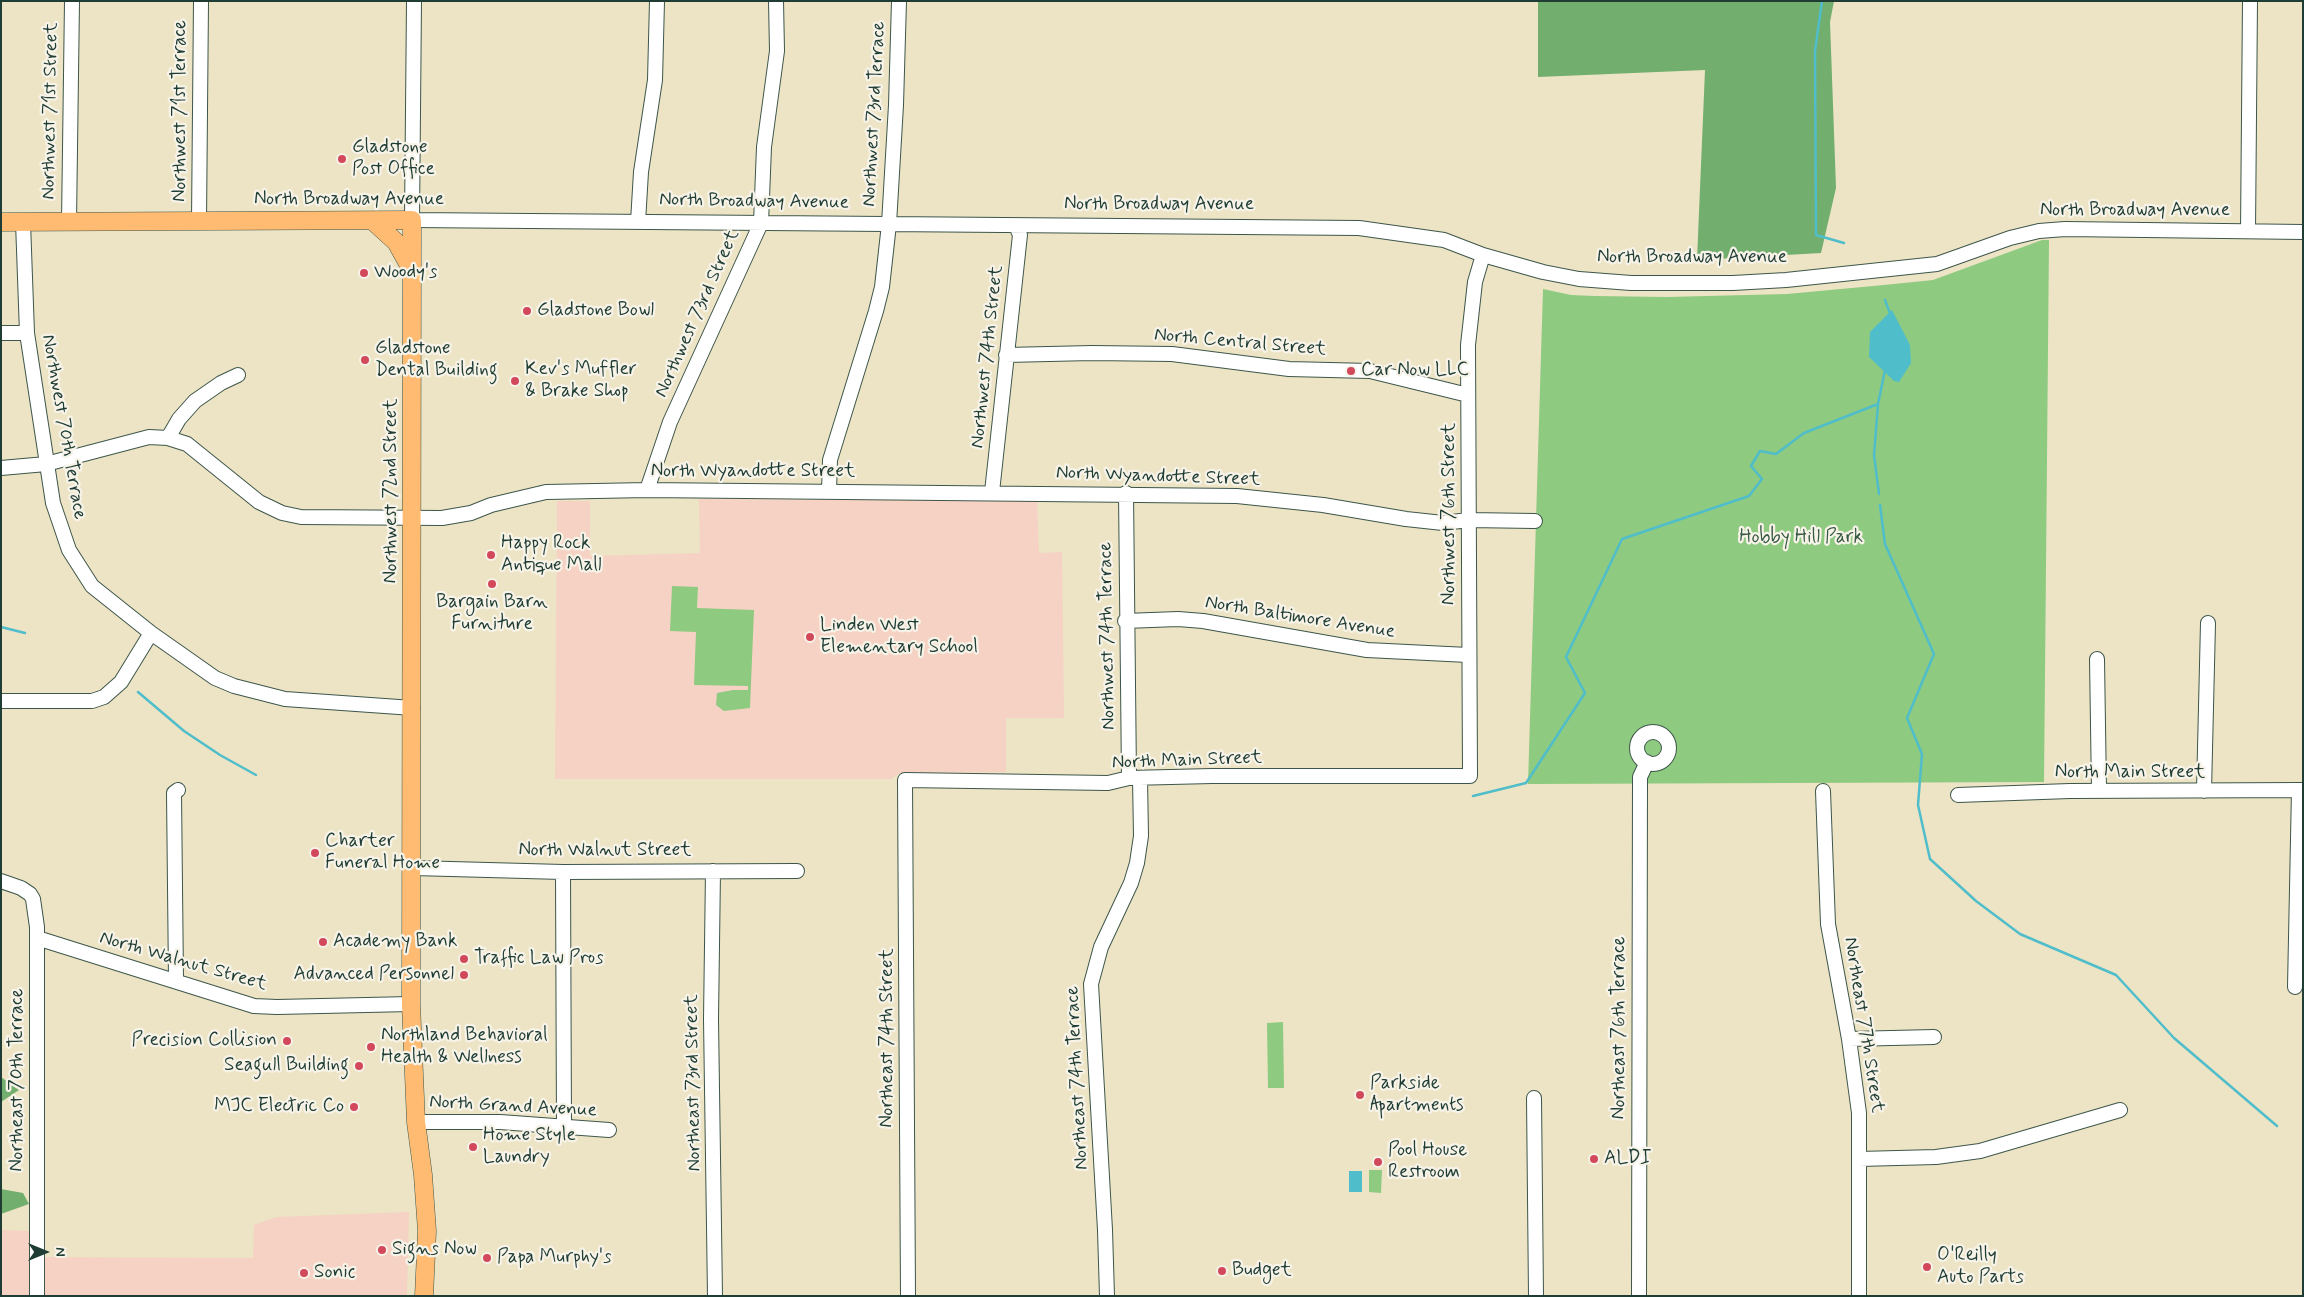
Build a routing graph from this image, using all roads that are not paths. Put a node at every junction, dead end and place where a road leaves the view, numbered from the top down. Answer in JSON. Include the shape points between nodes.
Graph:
{"nodes":[{"id":1,"x":72,"y":1,"type":"edge"},
{"id":2,"x":201,"y":1,"type":"edge"},
{"id":3,"x":414,"y":1,"type":"edge"},
{"id":4,"x":657,"y":1,"type":"edge"},
{"id":5,"x":776,"y":1,"type":"edge"},
{"id":6,"x":899,"y":1,"type":"edge"},
{"id":7,"x":2250,"y":1,"type":"edge"},
{"id":8,"x":412,"y":220,"type":"junction"},
{"id":9,"x":200,"y":221,"type":"junction"},
{"id":10,"x":1,"y":222,"type":"edge"},
{"id":11,"x":23,"y":222,"type":"junction"},
{"id":12,"x":69,"y":222,"type":"junction"},
{"id":13,"x":374,"y":222,"type":"junction"},
{"id":14,"x":638,"y":222,"type":"junction"},
{"id":15,"x":761,"y":223,"type":"junction"},
{"id":16,"x":889,"y":224,"type":"junction"},
{"id":17,"x":1016,"y":226,"type":"junction"},
{"id":18,"x":2248,"y":231,"type":"junction"},
{"id":19,"x":2303,"y":232,"type":"edge"},
{"id":20,"x":1484,"y":255,"type":"junction"},
{"id":21,"x":412,"y":272,"type":"junction"},
{"id":22,"x":1,"y":333,"type":"edge"},
{"id":23,"x":27,"y":333,"type":"junction"},
{"id":24,"x":1006,"y":355,"type":"junction"},
{"id":25,"x":238,"y":375,"type":"dead end"},
{"id":26,"x":1468,"y":395,"type":"junction"},
{"id":27,"x":168,"y":438,"type":"junction"},
{"id":28,"x":46,"y":464,"type":"junction"},
{"id":29,"x":1,"y":468,"type":"edge"},
{"id":30,"x":647,"y":490,"type":"junction"},
{"id":31,"x":829,"y":491,"type":"junction"},
{"id":32,"x":992,"y":492,"type":"junction"},
{"id":33,"x":1126,"y":493,"type":"junction"},
{"id":34,"x":413,"y":518,"type":"junction"},
{"id":35,"x":1469,"y":520,"type":"junction"},
{"id":36,"x":1535,"y":521,"type":"dead end"},
{"id":37,"x":1125,"y":622,"type":"junction"},
{"id":38,"x":2208,"y":623,"type":"dead end"},
{"id":39,"x":151,"y":633,"type":"junction"},
{"id":40,"x":1468,"y":654,"type":"junction"},
{"id":41,"x":2097,"y":659,"type":"dead end"},
{"id":42,"x":1,"y":702,"type":"edge"},
{"id":43,"x":413,"y":708,"type":"junction"},
{"id":44,"x":1647,"y":762,"type":"dead end"},
{"id":45,"x":1470,"y":776,"type":"joint"},
{"id":46,"x":1134,"y":778,"type":"junction"},
{"id":47,"x":905,"y":780,"type":"joint"},
{"id":48,"x":178,"y":790,"type":"dead end"},
{"id":49,"x":2301,"y":790,"type":"edge"},
{"id":50,"x":1823,"y":791,"type":"dead end"},
{"id":51,"x":2099,"y":791,"type":"junction"},
{"id":52,"x":2204,"y":791,"type":"junction"},
{"id":53,"x":1958,"y":795,"type":"dead end"},
{"id":54,"x":413,"y":868,"type":"junction"},
{"id":55,"x":713,"y":871,"type":"junction"},
{"id":56,"x":798,"y":871,"type":"dead end"},
{"id":57,"x":563,"y":872,"type":"junction"},
{"id":58,"x":2,"y":881,"type":"edge"},
{"id":59,"x":37,"y":938,"type":"junction"},
{"id":60,"x":176,"y":980,"type":"junction"},
{"id":61,"x":2295,"y":987,"type":"dead end"},
{"id":62,"x":412,"y":1004,"type":"junction"},
{"id":63,"x":1934,"y":1036,"type":"dead end"},
{"id":64,"x":1850,"y":1039,"type":"junction"},
{"id":65,"x":1534,"y":1098,"type":"dead end"},
{"id":66,"x":2120,"y":1110,"type":"dead end"},
{"id":67,"x":416,"y":1122,"type":"junction"},
{"id":68,"x":564,"y":1128,"type":"junction"},
{"id":69,"x":609,"y":1130,"type":"dead end"},
{"id":70,"x":1859,"y":1159,"type":"junction"},
{"id":71,"x":37,"y":1296,"type":"edge"},
{"id":72,"x":424,"y":1296,"type":"edge"},
{"id":73,"x":715,"y":1296,"type":"edge"},
{"id":74,"x":908,"y":1296,"type":"edge"},
{"id":75,"x":1106,"y":1296,"type":"edge"},
{"id":76,"x":1536,"y":1296,"type":"edge"},
{"id":77,"x":1639,"y":1296,"type":"edge"},
{"id":78,"x":1859,"y":1296,"type":"edge"}],
"edges":[{"from":1,"to":12,"type":"street","name":"Northwest 71st Street"},
{"from":2,"to":9,"type":"street","name":"Northwest 71st Terrace"},
{"from":3,"to":8,"type":"street","name":"Northwest 72nd Street"},
{"from":4,"to":14,"type":"street","via":[[655,80],[641,172]]},
{"from":5,"to":15,"type":"street","name":"Northwest 73rd Street","via":[[777,51],[764,147]]},
{"from":6,"to":16,"type":"street","name":"Northwest 73rd Terrace"},
{"from":7,"to":18,"type":"street"},
{"from":8,"to":13,"type":"main road","name":"North Broadway Avenue"},
{"from":8,"to":14,"type":"street","name":"North Broadway Avenue"},
{"from":8,"to":21,"type":"main road","name":"Northwest 72nd Street"},
{"from":9,"to":12,"type":"main road","name":"North Broadway Avenue"},
{"from":9,"to":13,"type":"main road","name":"North Broadway Avenue"},
{"from":10,"to":11,"type":"main road","name":"North Broadway Avenue"},
{"from":11,"to":12,"type":"main road","name":"North Broadway Avenue"},
{"from":11,"to":23,"type":"street","name":"Northwest 70th Terrace"},
{"from":13,"to":21,"type":"main road","via":[[396,242]]},
{"from":14,"to":15,"type":"street","name":"North Broadway Avenue"},
{"from":15,"to":16,"type":"street","name":"North Broadway Avenue"},
{"from":15,"to":30,"type":"street","name":"Northwest 73rd Street","via":[[670,422]]},
{"from":16,"to":17,"type":"street","name":"North Broadway Avenue"},
{"from":16,"to":31,"type":"street","name":"Northwest 73rd Terrace","via":[[882,287],[830,460]]},
{"from":17,"to":20,"type":"street","name":"North Broadway Avenue","via":[[1359,228],[1444,240]]},
{"from":17,"to":24,"type":"street","name":"Northwest 74th Street","via":[[1020,235]]},
{"from":18,"to":19,"type":"street","name":"North Broadway Avenue"},
{"from":18,"to":20,"type":"street","name":"North Broadway Avenue","via":[[2039,231],[1937,264],[1807,279],[1732,283],[1631,283],[1579,279]]},
{"from":20,"to":26,"type":"street","name":"Northwest 76th Street","via":[[1475,282],[1469,320]]},
{"from":21,"to":34,"type":"main road","name":"Northwest 72nd Street"},
{"from":22,"to":23,"type":"street"},
{"from":23,"to":28,"type":"street","name":"Northwest 70th Terrace"},
{"from":24,"to":26,"type":"street","name":"North Central Street","via":[[1172,354],[1289,369],[1370,371]]},
{"from":24,"to":32,"type":"street","name":"Northwest 74th Street"},
{"from":25,"to":27,"type":"street","via":[[196,401]]},
{"from":26,"to":35,"type":"street","name":"Northwest 76th Street"},
{"from":27,"to":28,"type":"street","name":"North Wyandotte Street","via":[[149,437]]},
{"from":27,"to":34,"type":"street","name":"North Wyandotte Street","via":[[187,444],[259,502],[282,513],[301,517]]},
{"from":28,"to":29,"type":"street","name":"North Wyandotte Street"},
{"from":28,"to":39,"type":"street","name":"Northwest 70th Terrace","via":[[61,530],[80,568],[92,586]]},
{"from":30,"to":31,"type":"street","name":"North Wyandotte Street"},
{"from":30,"to":34,"type":"street","name":"North Wyandotte Street","via":[[546,492],[457,516]]},
{"from":31,"to":32,"type":"street","name":"North Wyandotte Street"},
{"from":32,"to":33,"type":"street","name":"North Wyandotte Street"},
{"from":33,"to":35,"type":"street","name":"North Wyandotte Street","via":[[1237,496],[1444,523]]},
{"from":33,"to":37,"type":"street","name":"Northwest 74th Terrace"},
{"from":34,"to":43,"type":"main road","name":"Northwest 72nd Street"},
{"from":35,"to":36,"type":"street","name":"North Wyandotte Street"},
{"from":35,"to":40,"type":"street","name":"Northwest 76th Street"},
{"from":37,"to":40,"type":"street","name":"North Baltimore Avenue","via":[[1203,621],[1367,650]]},
{"from":37,"to":46,"type":"street","name":"Northwest 74th Terrace"},
{"from":38,"to":52,"type":"street"},
{"from":39,"to":42,"type":"street","via":[[122,682],[104,697],[92,701]]},
{"from":39,"to":43,"type":"street","via":[[214,678],[254,692],[285,699]]},
{"from":40,"to":45,"type":"street","name":"Northwest 76th Street"},
{"from":41,"to":51,"type":"street"},
{"from":43,"to":54,"type":"main road","name":"Northwest 72nd Street"},
{"from":44,"to":77,"type":"street","name":"Northeast 76th Terrace","via":[[1640,777]]},
{"from":45,"to":46,"type":"street","name":"North Main Street"},
{"from":46,"to":47,"type":"street","name":"North Main Street","via":[[1108,783]]},
{"from":46,"to":75,"type":"street","name":"Northeast 74th Terrace","via":[[1141,836],[1137,863],[1101,947],[1091,984]]},
{"from":47,"to":74,"type":"street","name":"Northeast 74th Street"},
{"from":48,"to":60,"type":"street","via":[[174,793]]},
{"from":49,"to":52,"type":"street","name":"North Main Street"},
{"from":49,"to":61,"type":"street"},
{"from":50,"to":64,"type":"street","name":"Northeast 77th Street","via":[[1826,904]]},
{"from":51,"to":52,"type":"street","name":"North Main Street"},
{"from":51,"to":53,"type":"street","name":"North Main Street"},
{"from":54,"to":57,"type":"street","name":"North Walnut Street"},
{"from":54,"to":62,"type":"main road","name":"Northwest 72nd Street"},
{"from":55,"to":56,"type":"street","name":"North Walnut Street"},
{"from":55,"to":57,"type":"street","name":"North Walnut Street"},
{"from":55,"to":73,"type":"street","name":"Northeast 73rd Street","via":[[711,1018]]},
{"from":57,"to":68,"type":"street"},
{"from":58,"to":59,"type":"street","name":"Northeast 70th Terrace","via":[[30,894]]},
{"from":59,"to":60,"type":"street","name":"North Walnut Street"},
{"from":59,"to":71,"type":"street","name":"Northeast 70th Terrace"},
{"from":60,"to":62,"type":"street","name":"North Walnut Street","via":[[242,1004],[266,1007]]},
{"from":62,"to":67,"type":"main road","name":"Northwest 72nd Street"},
{"from":63,"to":64,"type":"street"},
{"from":64,"to":70,"type":"street","name":"Northeast 77th Street","via":[[1859,1113]]},
{"from":65,"to":76,"type":"street"},
{"from":66,"to":70,"type":"street","via":[[1980,1151],[1936,1157]]},
{"from":67,"to":68,"type":"street","name":"North Grand Avenue","via":[[500,1122]]},
{"from":67,"to":72,"type":"main road","name":"Northwest 72nd Street","via":[[426,1231]]},
{"from":68,"to":69,"type":"street","name":"North Grand Avenue"},
{"from":70,"to":78,"type":"street","name":"Northeast 77th Street"}]}
